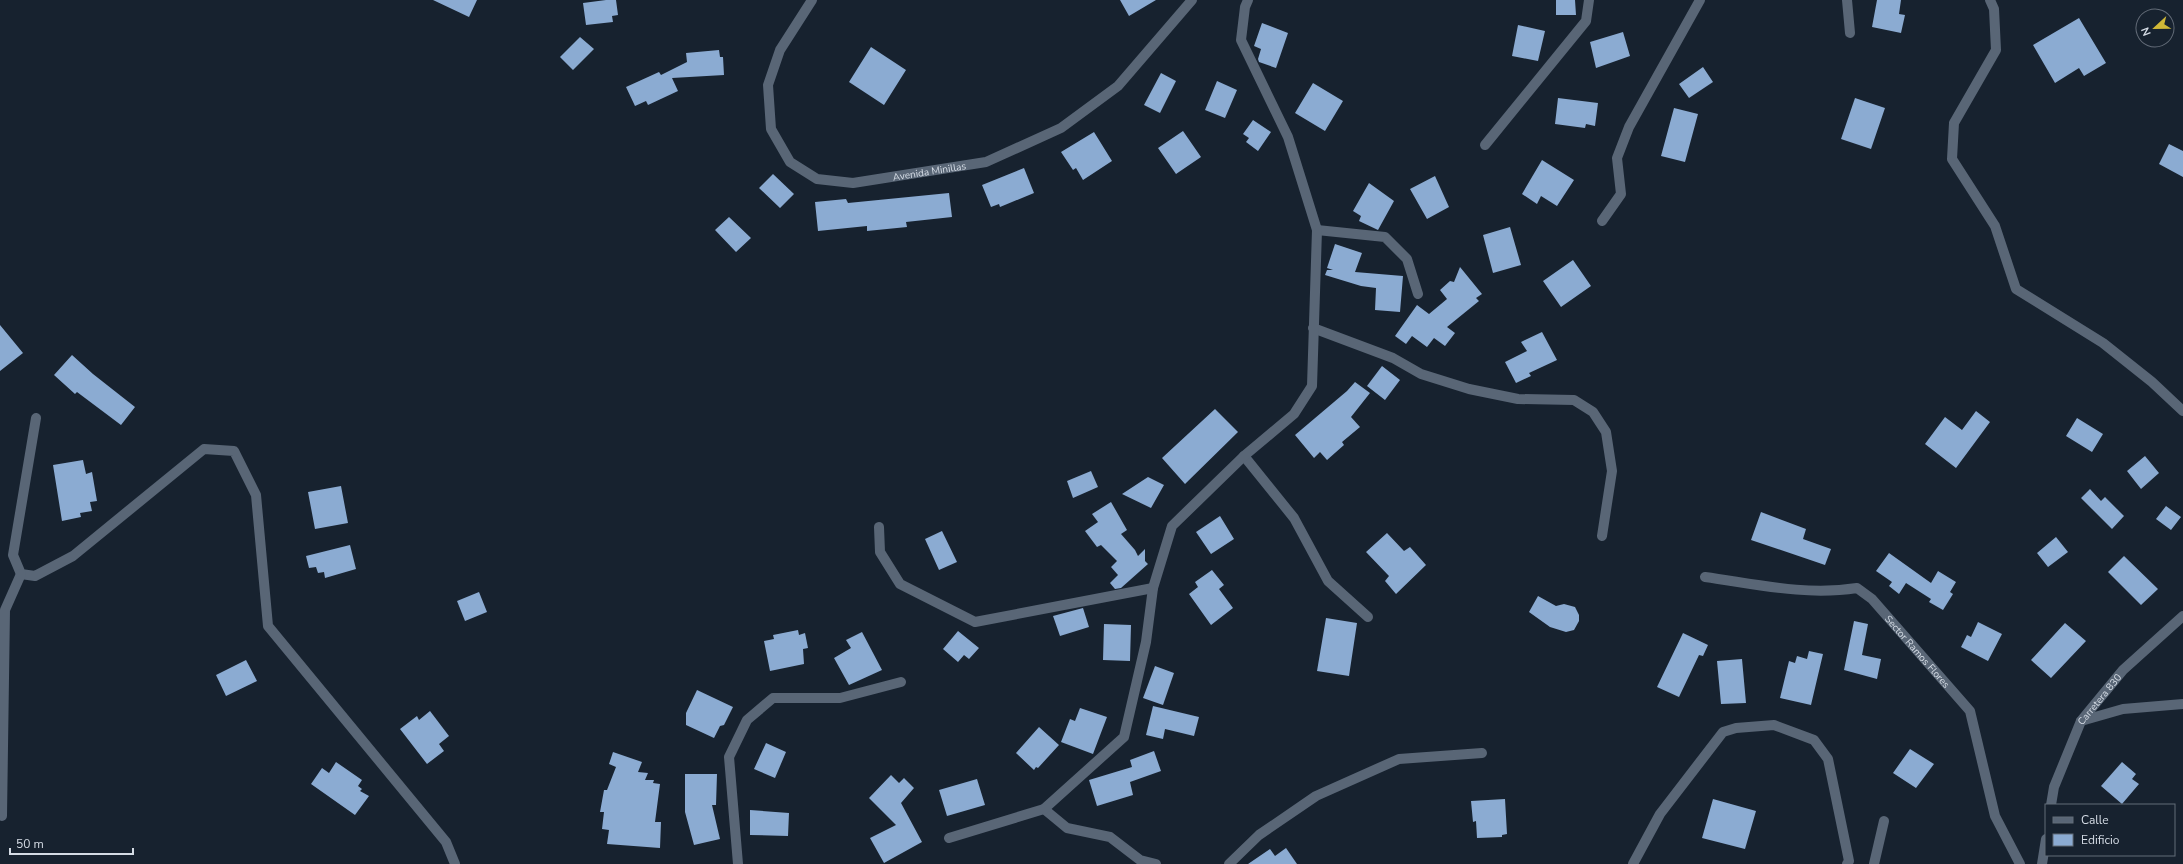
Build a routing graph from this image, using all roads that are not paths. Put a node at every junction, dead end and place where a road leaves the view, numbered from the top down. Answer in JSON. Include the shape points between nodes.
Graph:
{"nodes":[{"id":1,"x":812,"y":0,"type":"edge"},
{"id":2,"x":1192,"y":0,"type":"edge"},
{"id":3,"x":1248,"y":0,"type":"edge"},
{"id":4,"x":1589,"y":0,"type":"edge"},
{"id":5,"x":1700,"y":0,"type":"edge"},
{"id":6,"x":1847,"y":0,"type":"edge"},
{"id":7,"x":1990,"y":0,"type":"edge"},
{"id":8,"x":1850,"y":33,"type":"dead end"},
{"id":9,"x":1485,"y":145,"type":"dead end"},
{"id":10,"x":1602,"y":221,"type":"dead end"},
{"id":11,"x":1317,"y":230,"type":"junction"},
{"id":12,"x":1418,"y":294,"type":"dead end"},
{"id":13,"x":1313,"y":328,"type":"junction"},
{"id":14,"x":2183,"y":411,"type":"edge"},
{"id":15,"x":36,"y":418,"type":"dead end"},
{"id":16,"x":1244,"y":456,"type":"junction"},
{"id":17,"x":879,"y":527,"type":"dead end"},
{"id":18,"x":1602,"y":536,"type":"dead end"},
{"id":19,"x":22,"y":574,"type":"junction"},
{"id":20,"x":1705,"y":577,"type":"dead end"},
{"id":21,"x":1153,"y":588,"type":"junction"},
{"id":22,"x":2183,"y":616,"type":"edge"},
{"id":23,"x":1368,"y":617,"type":"dead end"},
{"id":24,"x":901,"y":682,"type":"dead end"},
{"id":25,"x":2183,"y":704,"type":"edge"},
{"id":26,"x":2081,"y":721,"type":"junction"},
{"id":27,"x":1482,"y":753,"type":"dead end"},
{"id":28,"x":2051,"y":804,"type":"edge"},
{"id":29,"x":1044,"y":809,"type":"junction"},
{"id":30,"x":2,"y":816,"type":"dead end"},
{"id":31,"x":1884,"y":821,"type":"dead end"},
{"id":32,"x":949,"y":838,"type":"dead end"},
{"id":33,"x":2045,"y":845,"type":"edge"},
{"id":34,"x":455,"y":864,"type":"edge"},
{"id":35,"x":738,"y":864,"type":"edge"},
{"id":36,"x":1156,"y":864,"type":"edge"},
{"id":37,"x":1229,"y":864,"type":"edge"},
{"id":38,"x":1633,"y":864,"type":"edge"},
{"id":39,"x":1848,"y":864,"type":"edge"},
{"id":40,"x":1874,"y":864,"type":"edge"},
{"id":41,"x":2020,"y":864,"type":"edge"},
{"id":42,"x":2042,"y":864,"type":"edge"}],
"edges":[{"from":1,"to":2,"type":"street","name":"Avenida Minillas","via":[[780,50],[768,85],[771,129],[790,162],[817,179],[853,183],[986,162],[1061,128],[1118,86]]},
{"from":3,"to":11,"type":"street","via":[[1241,40],[1288,137]]},
{"from":4,"to":9,"type":"street","via":[[1586,21]]},
{"from":5,"to":10,"type":"street","via":[[1629,127],[1617,158],[1621,194]]},
{"from":6,"to":8,"type":"street"},
{"from":7,"to":14,"type":"street","via":[[1994,9],[1996,50],[1954,123],[1952,159],[1995,226],[2016,289],[2103,343],[2152,382]]},
{"from":11,"to":12,"type":"street","via":[[1385,237],[1407,259]]},
{"from":11,"to":13,"type":"street"},
{"from":13,"to":16,"type":"street","via":[[1312,386],[1294,414]]},
{"from":13,"to":18,"type":"street","via":[[1392,358],[1422,374],[1469,389],[1518,399],[1574,400],[1593,412],[1606,432],[1612,471]]},
{"from":15,"to":19,"type":"street","via":[[14,555]]},
{"from":16,"to":21,"type":"street","via":[[1172,526]]},
{"from":16,"to":23,"type":"street","via":[[1294,518],[1328,581]]},
{"from":17,"to":21,"type":"street","via":[[880,552],[900,584],[975,622]]},
{"from":19,"to":30,"type":"street","via":[[5,610]]},
{"from":19,"to":34,"type":"street","via":[[35,576],[73,556],[204,448],[234,451],[256,495],[268,626],[446,842]]},
{"from":20,"to":41,"type":"street","name":"Sector Ramos Flores","via":[[1780,589],[1820,592],[1857,588],[1872,599],[1970,711],[1995,816]]},
{"from":21,"to":29,"type":"street","via":[[1146,642],[1124,737]]},
{"from":22,"to":26,"type":"street","name":"Carretera 830","via":[[2123,670]]},
{"from":24,"to":35,"type":"street","via":[[840,698],[773,698],[747,720],[729,757]]},
{"from":25,"to":26,"type":"street","via":[[2123,709]]},
{"from":26,"to":28,"type":"street","name":"Carretera 830","via":[[2054,787]]},
{"from":27,"to":37,"type":"street","via":[[1399,759],[1316,796],[1259,835]]},
{"from":29,"to":32,"type":"street"},
{"from":29,"to":36,"type":"street","via":[[1066,828],[1110,837],[1140,860]]},
{"from":31,"to":40,"type":"street"},
{"from":33,"to":42,"type":"street"},
{"from":38,"to":39,"type":"street","via":[[1660,814],[1723,732],[1736,728],[1774,725],[1814,740],[1828,759],[1844,831]]}]}
